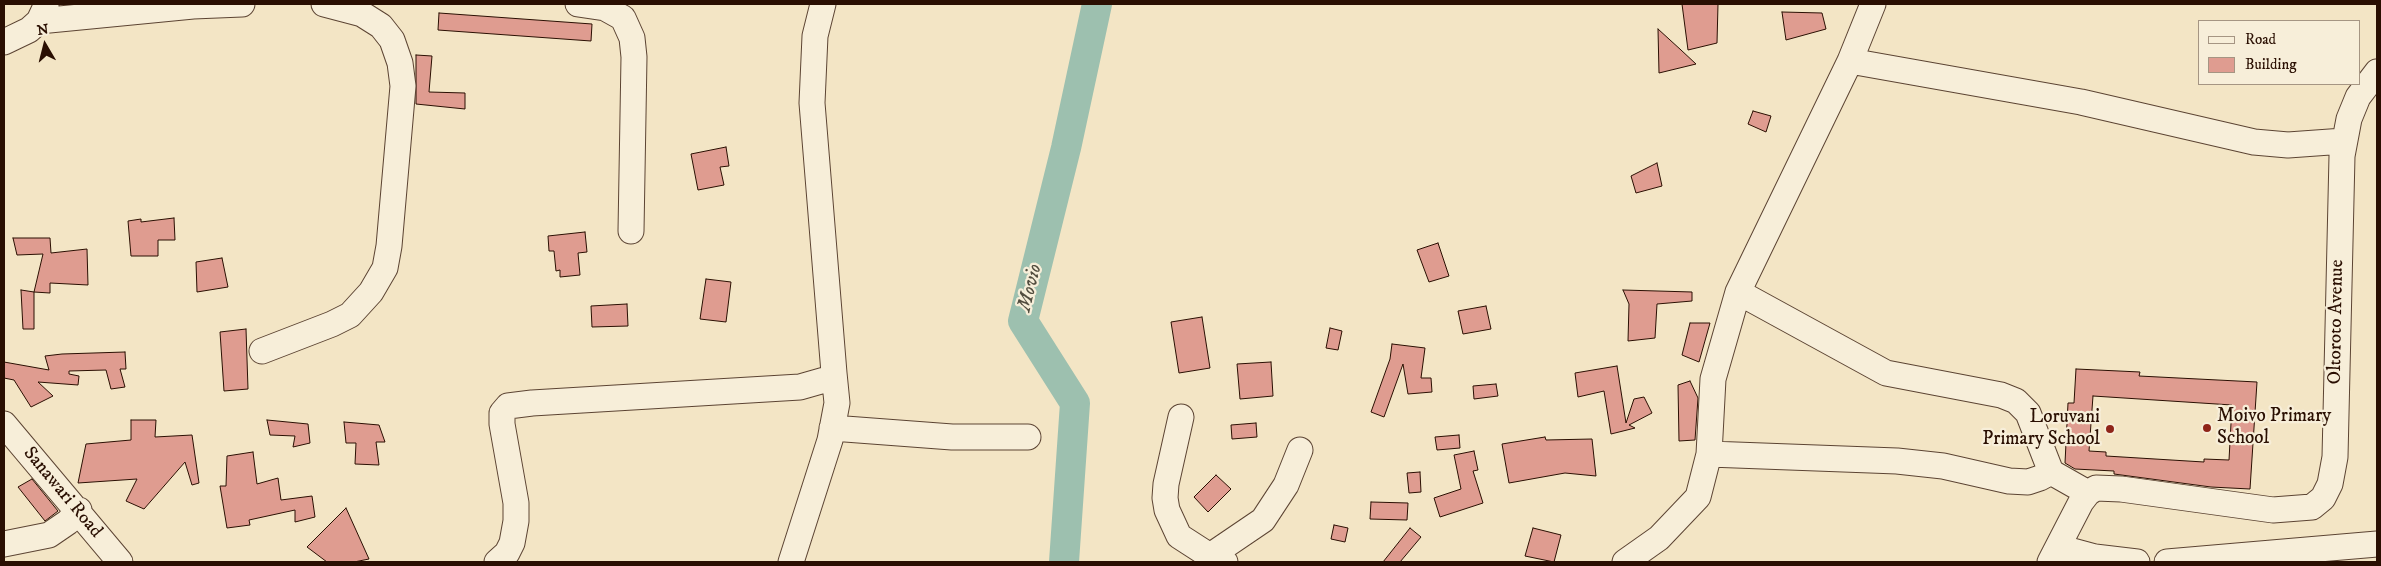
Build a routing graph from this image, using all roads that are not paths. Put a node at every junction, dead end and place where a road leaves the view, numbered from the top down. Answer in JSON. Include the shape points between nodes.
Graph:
{"nodes":[{"id":1,"x":242,"y":4,"type":"edge"},
{"id":2,"x":324,"y":4,"type":"edge"},
{"id":3,"x":578,"y":4,"type":"edge"},
{"id":4,"x":823,"y":4,"type":"edge"},
{"id":5,"x":1873,"y":4,"type":"edge"},
{"id":6,"x":43,"y":13,"type":"edge"},
{"id":7,"x":4,"y":42,"type":"edge"},
{"id":8,"x":1850,"y":61,"type":"junction"},
{"id":9,"x":2377,"y":72,"type":"edge"},
{"id":10,"x":2344,"y":141,"type":"junction"},
{"id":11,"x":632,"y":231,"type":"dead end"},
{"id":12,"x":1738,"y":292,"type":"junction"},
{"id":13,"x":262,"y":351,"type":"dead end"},
{"id":14,"x":834,"y":373,"type":"junction"},
{"id":15,"x":1181,"y":417,"type":"dead end"},
{"id":16,"x":4,"y":424,"type":"edge"},
{"id":17,"x":832,"y":428,"type":"junction"},
{"id":18,"x":1028,"y":437,"type":"dead end"},
{"id":19,"x":1300,"y":450,"type":"dead end"},
{"id":20,"x":1708,"y":454,"type":"junction"},
{"id":21,"x":2051,"y":472,"type":"junction"},
{"id":22,"x":2088,"y":493,"type":"junction"},
{"id":23,"x":79,"y":510,"type":"junction"},
{"id":24,"x":4,"y":544,"type":"edge"},
{"id":25,"x":2377,"y":544,"type":"edge"},
{"id":26,"x":2054,"y":555,"type":"edge"},
{"id":27,"x":1218,"y":559,"type":"edge"},
{"id":28,"x":120,"y":562,"type":"edge"},
{"id":29,"x":497,"y":562,"type":"edge"},
{"id":30,"x":791,"y":562,"type":"edge"},
{"id":31,"x":1625,"y":562,"type":"edge"},
{"id":32,"x":2137,"y":562,"type":"edge"},
{"id":33,"x":2167,"y":562,"type":"edge"}],
"edges":[{"from":1,"to":6,"type":"street"},
{"from":2,"to":13,"type":"street","via":[[362,14],[381,26],[392,40],[400,63],[403,86],[389,246],[385,268],[371,292],[350,315]]},
{"from":3,"to":11,"type":"street","via":[[605,8],[623,18],[632,38]]},
{"from":4,"to":14,"type":"street","via":[[815,36],[812,103]]},
{"from":5,"to":8,"type":"street"},
{"from":6,"to":7,"type":"street","via":[[29,30]]},
{"from":8,"to":10,"type":"street","via":[[2081,102],[2254,142],[2288,145]]},
{"from":8,"to":12,"type":"street"},
{"from":9,"to":10,"type":"street","name":"Oltoroto Avenue","via":[[2358,97]]},
{"from":10,"to":22,"type":"street","name":"Oltoroto Avenue","via":[[2335,457],[2330,484],[2323,498],[2312,507],[2273,510],[2114,488],[2096,488]]},
{"from":12,"to":20,"type":"street","via":[[1713,379]]},
{"from":12,"to":21,"type":"street","via":[[1886,373],[2001,395],[2016,402],[2028,413]]},
{"from":14,"to":17,"type":"street","via":[[837,403]]},
{"from":14,"to":29,"type":"street","via":[[828,379],[800,387],[532,402],[505,408],[502,424],[516,503],[516,521],[512,543]]},
{"from":15,"to":27,"type":"street","via":[[1166,484],[1167,510],[1179,536]]},
{"from":16,"to":23,"type":"street","name":"Sanawari Road"},
{"from":17,"to":18,"type":"street","via":[[952,437]]},
{"from":17,"to":30,"type":"street"},
{"from":19,"to":27,"type":"street","via":[[1286,485],[1263,520]]},
{"from":20,"to":21,"type":"street","via":[[1943,466],[2009,481],[2028,482]]},
{"from":20,"to":31,"type":"street","via":[[1698,497],[1660,538]]},
{"from":21,"to":22,"type":"street"},
{"from":22,"to":26,"type":"street"},
{"from":23,"to":24,"type":"street","via":[[49,535]]},
{"from":23,"to":28,"type":"street","name":"Sanawari Road"},
{"from":25,"to":33,"type":"street"},
{"from":26,"to":32,"type":"street"}]}
